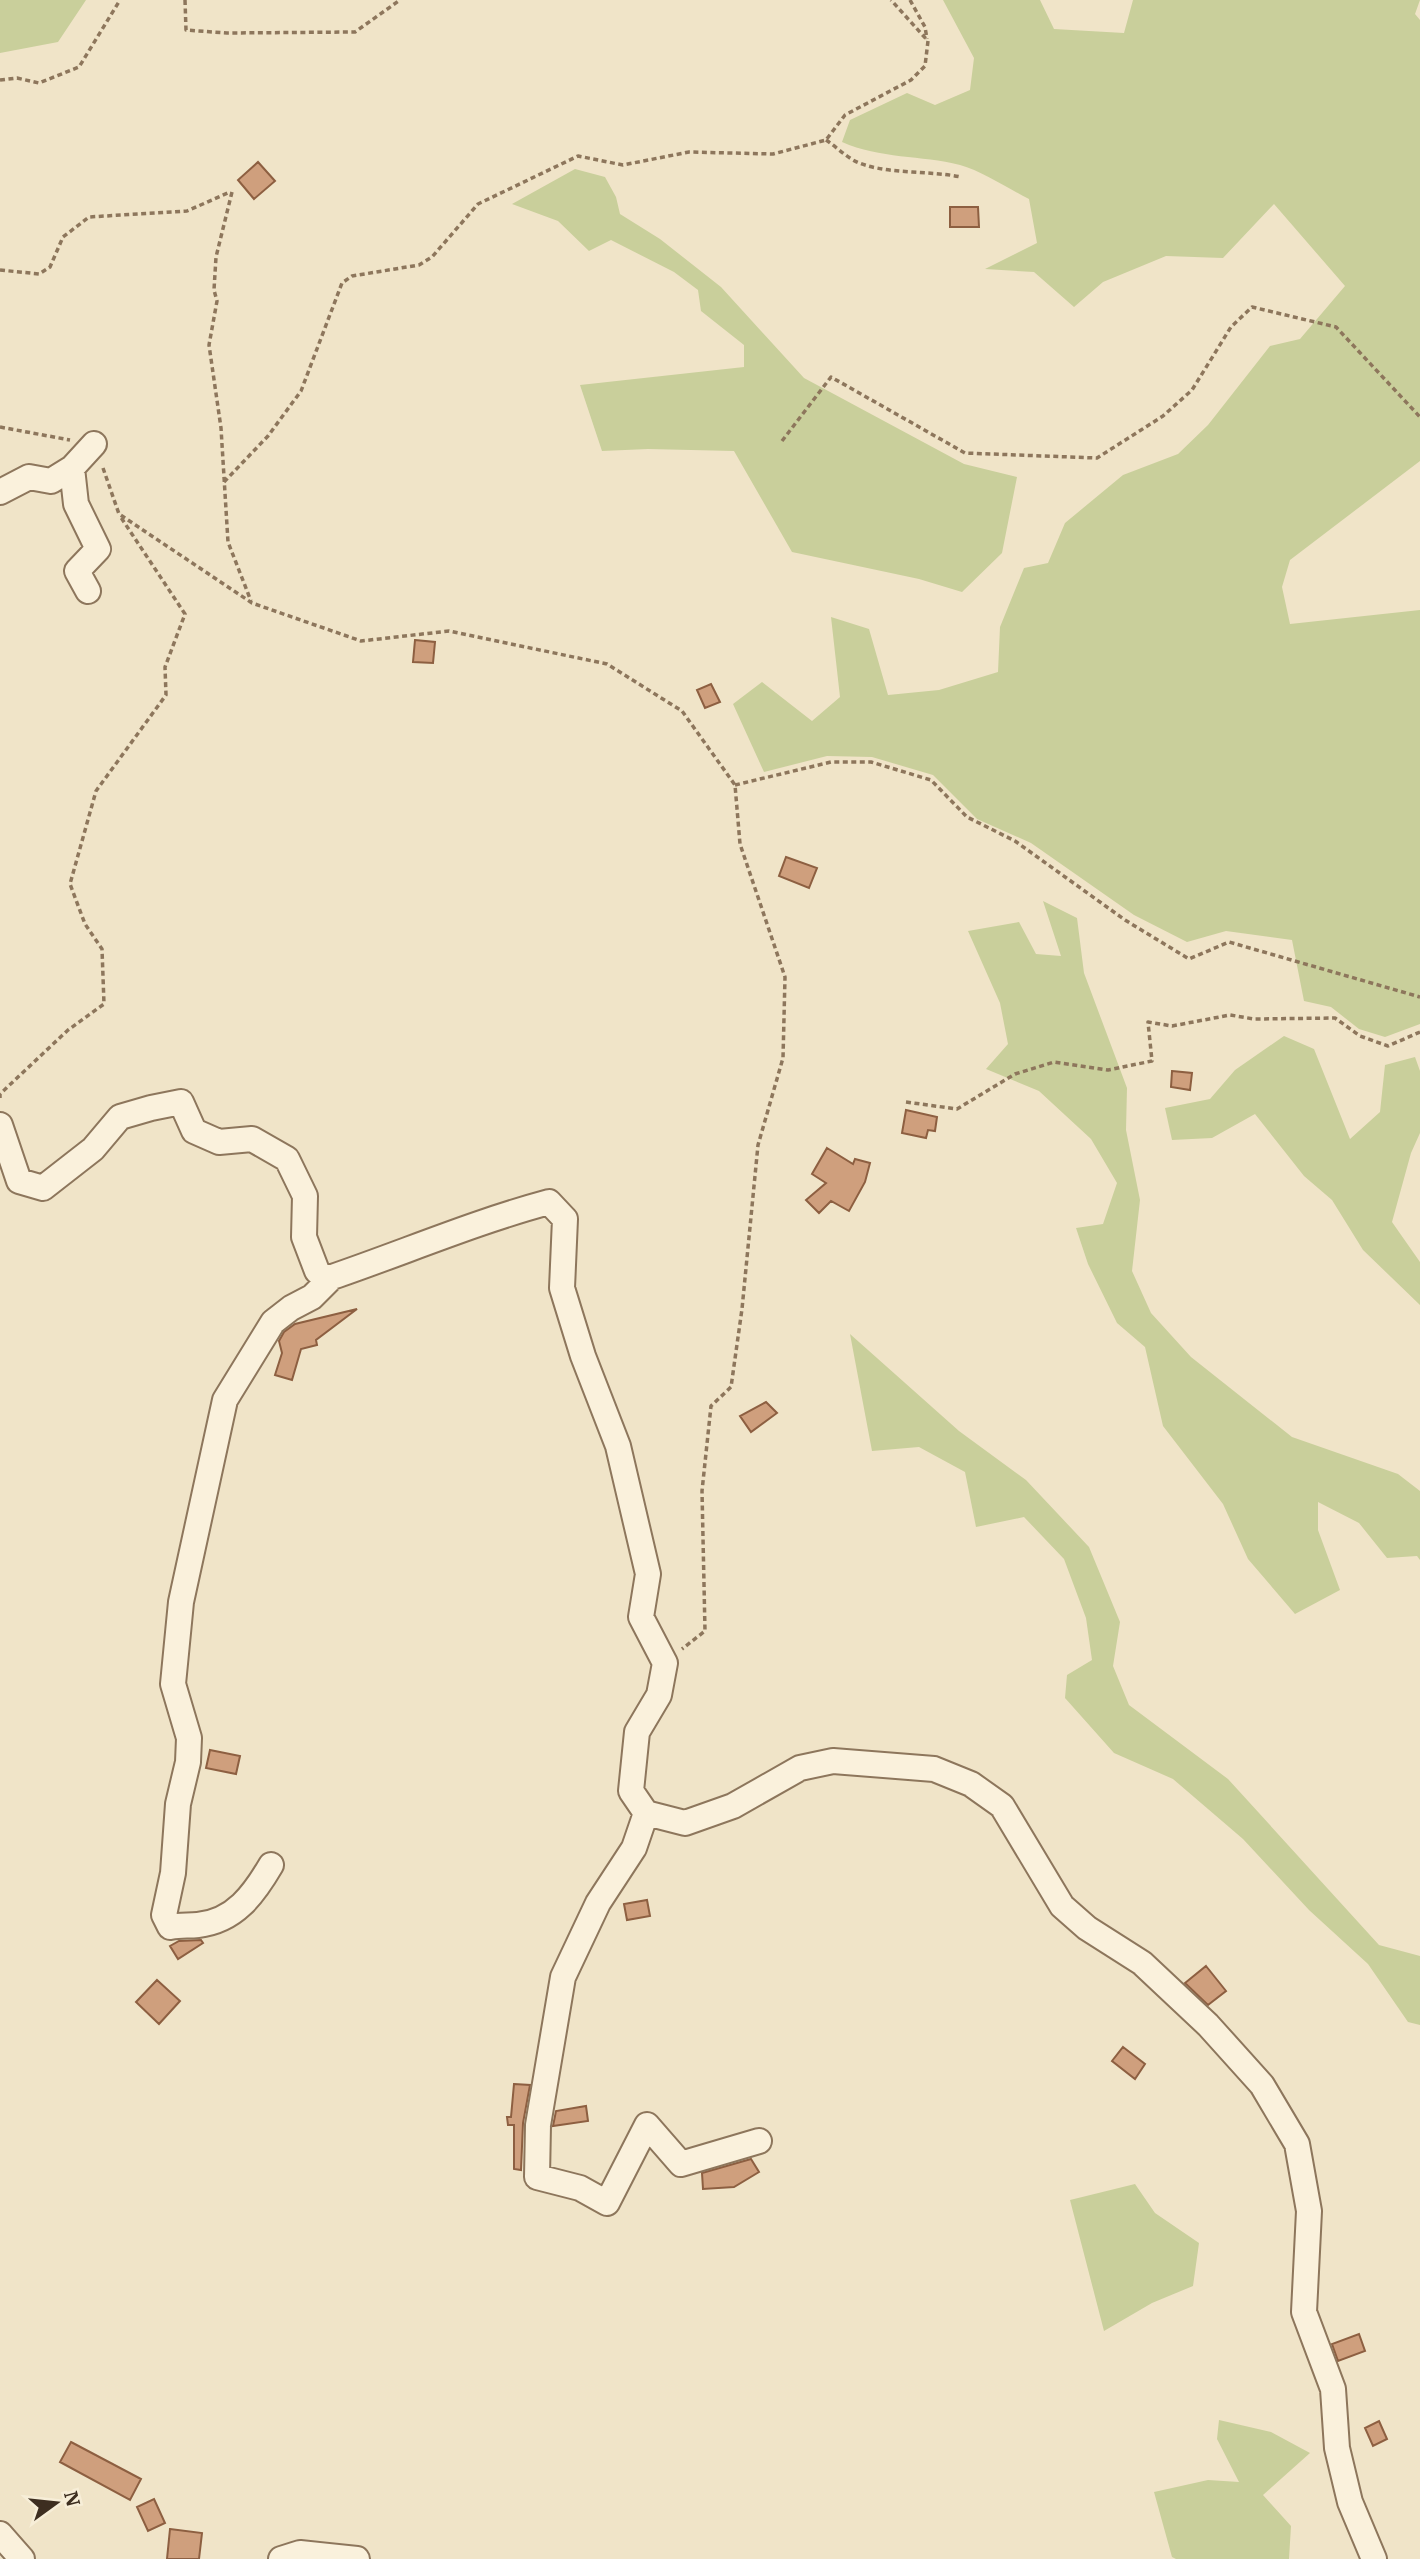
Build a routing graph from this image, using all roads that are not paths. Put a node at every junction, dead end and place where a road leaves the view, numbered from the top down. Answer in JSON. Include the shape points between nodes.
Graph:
{"nodes":[{"id":1,"x":94,"y":444,"type":"road end"},
{"id":2,"x":72,"y":468,"type":"junction"},
{"id":3,"x":0,"y":492,"type":"edge"},
{"id":4,"x":88,"y":591,"type":"dead end"},
{"id":5,"x":0,"y":1125,"type":"edge"},
{"id":6,"x":332,"y":1277,"type":"junction"},
{"id":7,"x":646,"y":1813,"type":"junction"},
{"id":8,"x":271,"y":1865,"type":"dead end"},
{"id":9,"x":759,"y":2141,"type":"dead end"},
{"id":10,"x":0,"y":2534,"type":"edge"},
{"id":11,"x":22,"y":2559,"type":"edge"},
{"id":12,"x":281,"y":2559,"type":"edge"},
{"id":13,"x":357,"y":2559,"type":"edge"},
{"id":14,"x":1374,"y":2559,"type":"edge"}],
"edges":[{"from":1,"to":2,"type":"street"},
{"from":2,"to":3,"type":"street","via":[[51,481],[29,477]]},
{"from":2,"to":4,"type":"street","via":[[76,504],[98,550],[77,571]]},
{"from":5,"to":6,"type":"street","via":[[19,1181],[43,1188],[93,1149],[120,1117],[181,1102],[194,1131],[219,1142],[252,1139],[287,1159],[305,1196],[304,1237],[317,1271]]},
{"from":6,"to":7,"type":"street","via":[[480,1221],[549,1202],[565,1219],[562,1287],[618,1446],[648,1574],[641,1617],[665,1663],[659,1695],[637,1732],[631,1791]]},
{"from":6,"to":8,"type":"street","via":[[312,1297],[273,1322],[225,1400],[181,1602],[173,1684],[189,1738],[164,1915],[170,1927],[200,1925],[230,1914],[254,1894]]},
{"from":7,"to":9,"type":"street","via":[[634,1848],[598,1903],[563,1977],[538,2125],[537,2177],[580,2188],[607,2203],[647,2125],[681,2164]]},
{"from":7,"to":14,"type":"street","via":[[685,1823],[733,1806],[800,1768],[833,1761],[934,1769],[971,1784],[1002,1806],[1062,1906],[1142,1963],[1208,2025],[1262,2085],[1297,2144],[1309,2211],[1304,2312],[1333,2389],[1337,2448],[1350,2502]]},
{"from":10,"to":11,"type":"street"},
{"from":12,"to":13,"type":"street","via":[[300,2553]]}]}
